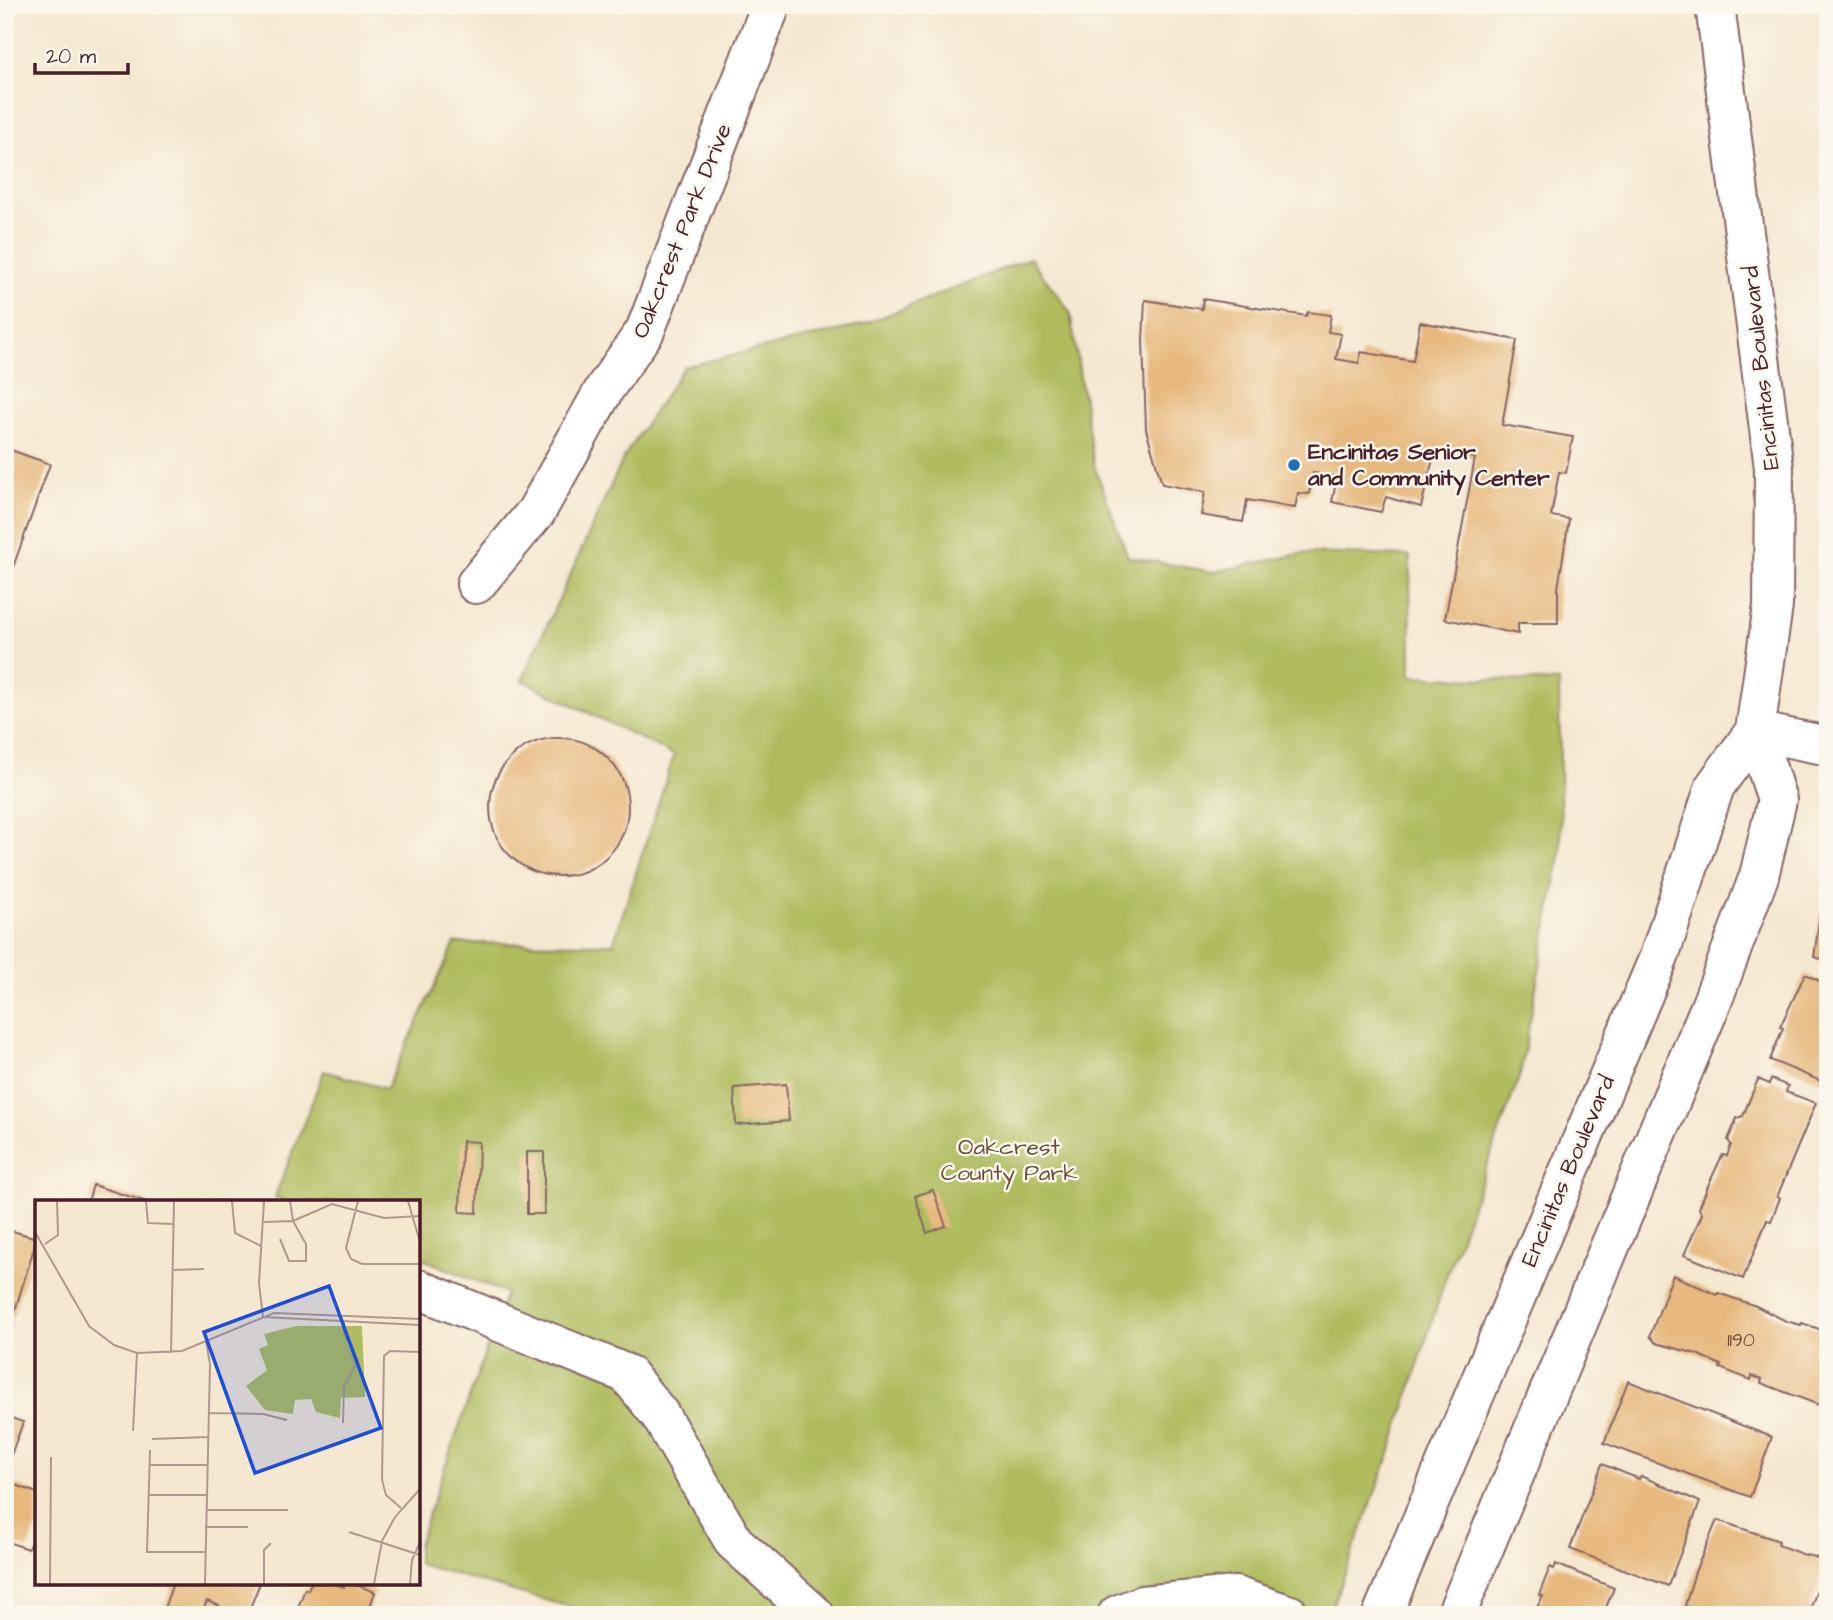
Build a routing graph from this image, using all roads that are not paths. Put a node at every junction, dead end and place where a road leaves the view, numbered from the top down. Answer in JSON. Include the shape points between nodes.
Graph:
{"nodes":[{"id":1,"x":771,"y":5,"type":"edge"},
{"id":2,"x":1715,"y":5,"type":"edge"},
{"id":3,"x":476,"y":583,"type":"dead end"},
{"id":4,"x":1755,"y":731,"type":"junction"},
{"id":5,"x":1828,"y":746,"type":"edge"},
{"id":6,"x":420,"y":1290,"type":"edge"},
{"id":7,"x":815,"y":1615,"type":"edge"},
{"id":8,"x":1118,"y":1615,"type":"edge"},
{"id":9,"x":1290,"y":1615,"type":"edge"},
{"id":10,"x":1382,"y":1615,"type":"edge"},
{"id":11,"x":1456,"y":1615,"type":"edge"}],
"edges":[{"from":1,"to":3,"type":"main road","name":"Oakcrest Park Drive","via":[[645,331],[604,388],[536,512]]},
{"from":2,"to":4,"type":"main road","name":"Encinitas Boulevard","via":[[1774,468],[1773,606]]},
{"from":4,"to":5,"type":"main road"},
{"from":4,"to":10,"type":"main road","name":"Encinitas Boulevard","via":[[1715,786],[1659,957]]},
{"from":4,"to":11,"type":"main road","name":"Encinitas Boulevard","via":[[1777,800],[1759,876],[1712,1002]]},
{"from":6,"to":7,"type":"main road","via":[[627,1374],[660,1415],[734,1542]]},
{"from":8,"to":9,"type":"main road","via":[[1142,1605],[1236,1596]]}]}
